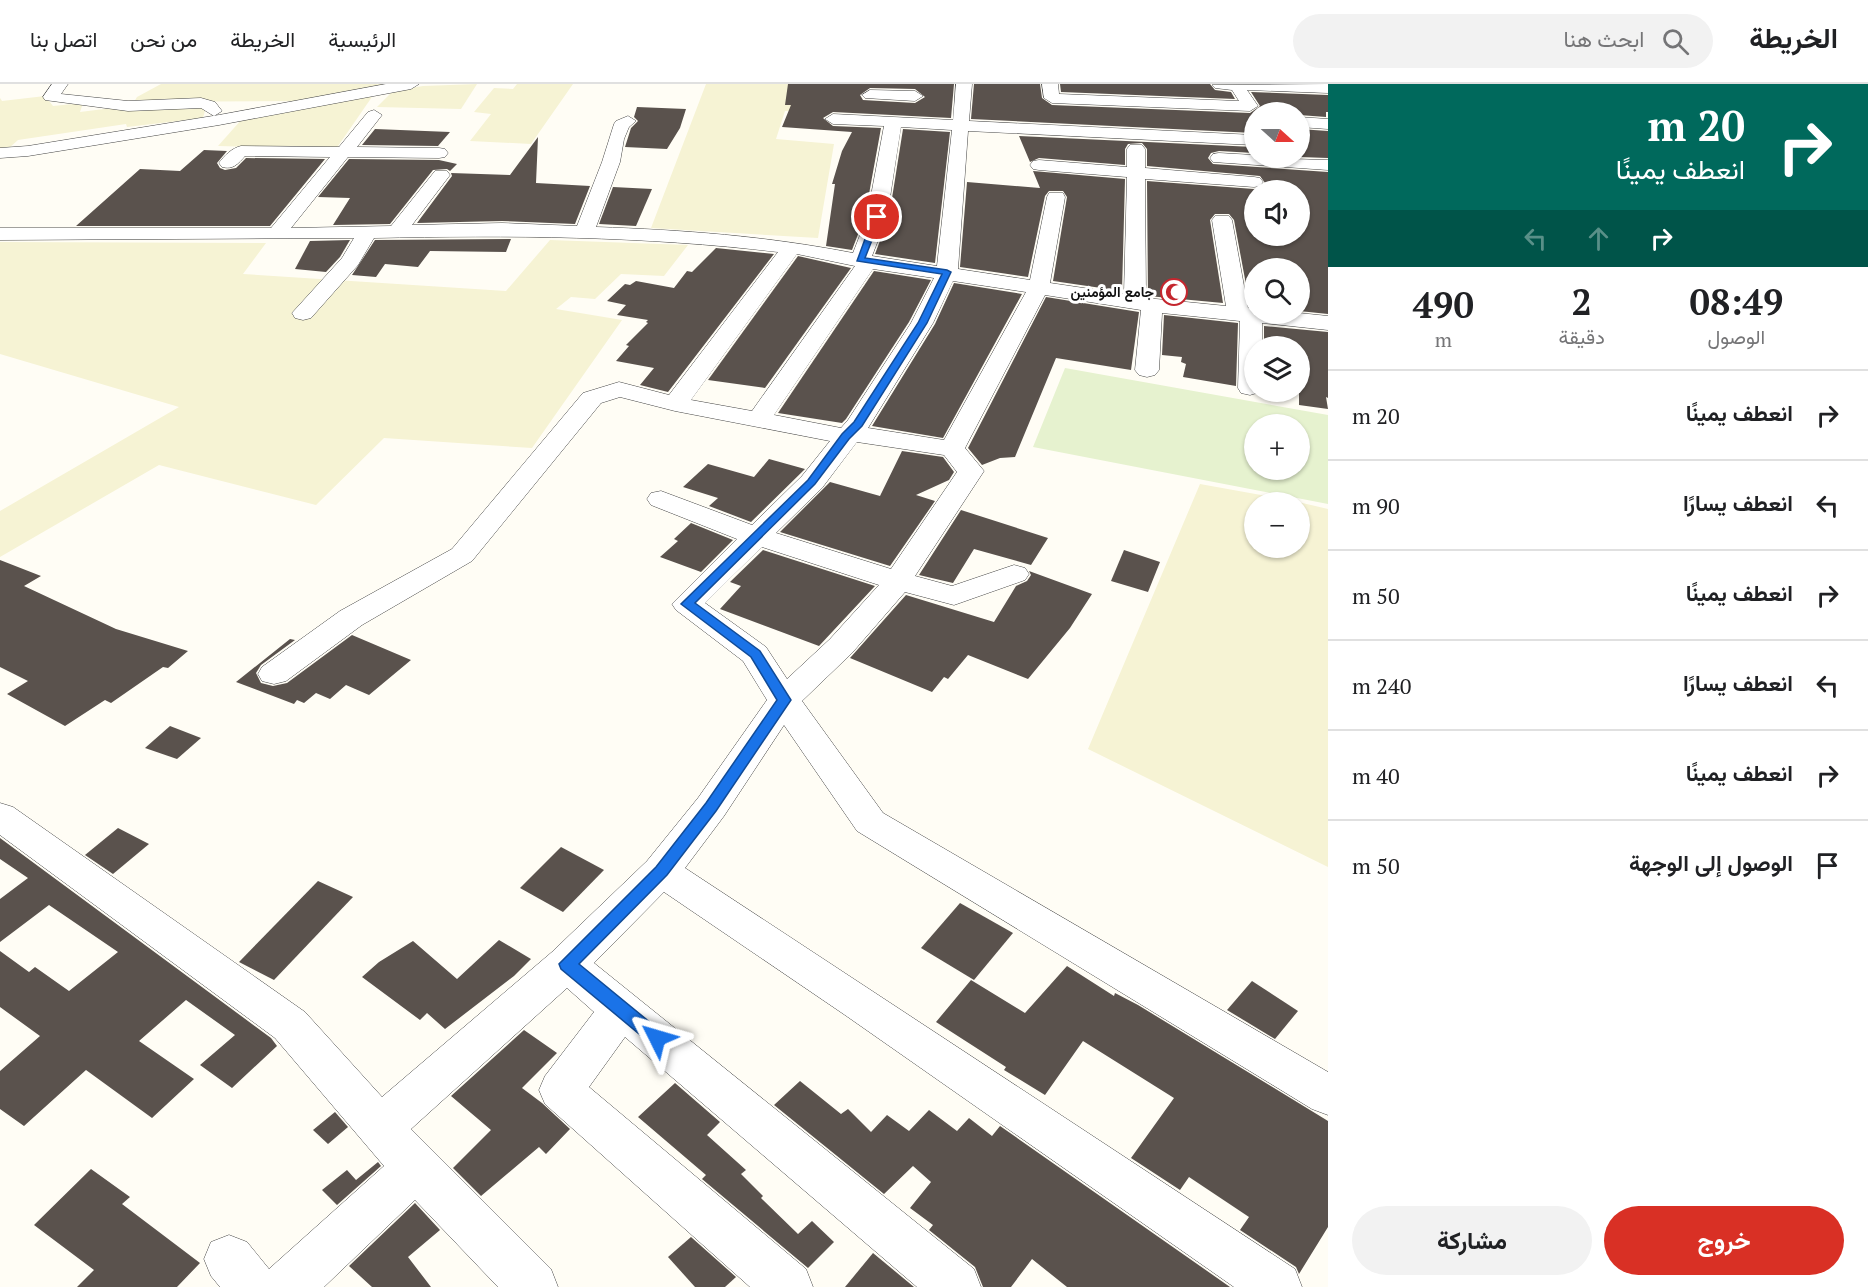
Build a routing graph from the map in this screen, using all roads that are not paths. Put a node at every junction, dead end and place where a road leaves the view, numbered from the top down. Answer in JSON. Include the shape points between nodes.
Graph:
{"nodes":[{"id":1,"x":60,"y":84,"type":"edge"},
{"id":2,"x":411,"y":84,"type":"edge"},
{"id":3,"x":964,"y":84,"type":"edge"},
{"id":4,"x":1050,"y":84,"type":"edge"},
{"id":5,"x":1189,"y":84,"type":"edge"},
{"id":6,"x":1203,"y":84,"type":"edge"},
{"id":7,"x":1256,"y":85,"type":"edge"},
{"id":8,"x":1236,"y":86,"type":"edge"},
{"id":9,"x":1328,"y":88,"type":"edge"},
{"id":10,"x":871,"y":89,"type":"edge"},
{"id":11,"x":916,"y":90,"type":"edge"},
{"id":12,"x":1194,"y":104,"type":"junction"},
{"id":13,"x":1043,"y":112,"type":"dead end"},
{"id":14,"x":240,"y":116,"type":"junction"},
{"id":15,"x":833,"y":119,"type":"dead end"},
{"id":16,"x":219,"y":120,"type":"junction"},
{"id":17,"x":628,"y":120,"type":"dead end"},
{"id":18,"x":1183,"y":120,"type":"dead end"},
{"id":19,"x":302,"y":121,"type":"dead end"},
{"id":20,"x":866,"y":121,"type":"junction"},
{"id":21,"x":345,"y":123,"type":"dead end"},
{"id":22,"x":900,"y":123,"type":"junction"},
{"id":23,"x":1134,"y":123,"type":"edge"},
{"id":24,"x":1244,"y":123,"type":"edge"},
{"id":25,"x":1310,"y":123,"type":"edge"},
{"id":26,"x":1328,"y":124,"type":"edge"},
{"id":27,"x":963,"y":137,"type":"junction"},
{"id":28,"x":1244,"y":139,"type":"edge"},
{"id":29,"x":343,"y":151,"type":"junction"},
{"id":30,"x":0,"y":153,"type":"edge"},
{"id":31,"x":439,"y":153,"type":"dead end"},
{"id":32,"x":1158,"y":153,"type":"dead end"},
{"id":33,"x":1204,"y":156,"type":"dead end"},
{"id":34,"x":228,"y":163,"type":"dead end"},
{"id":35,"x":1039,"y":165,"type":"dead end"},
{"id":36,"x":1328,"y":165,"type":"edge"},
{"id":37,"x":441,"y":175,"type":"dead end"},
{"id":38,"x":1136,"y":181,"type":"junction"},
{"id":39,"x":1244,"y":183,"type":"edge"},
{"id":40,"x":1104,"y":188,"type":"dead end"},
{"id":41,"x":1064,"y":190,"type":"dead end"},
{"id":42,"x":1203,"y":193,"type":"dead end"},
{"id":43,"x":1222,"y":220,"type":"dead end"},
{"id":44,"x":397,"y":231,"type":"junction"},
{"id":45,"x":367,"y":232,"type":"junction"},
{"id":46,"x":584,"y":232,"type":"junction"},
{"id":47,"x":0,"y":234,"type":"edge"},
{"id":48,"x":276,"y":234,"type":"junction"},
{"id":49,"x":792,"y":248,"type":"junction"},
{"id":50,"x":864,"y":261,"type":"junction"},
{"id":51,"x":947,"y":272,"type":"junction"},
{"id":52,"x":1039,"y":287,"type":"junction"},
{"id":53,"x":1144,"y":304,"type":"junction"},
{"id":54,"x":1244,"y":311,"type":"edge"},
{"id":55,"x":303,"y":313,"type":"dead end"},
{"id":56,"x":1244,"y":315,"type":"edge"},
{"id":57,"x":1310,"y":321,"type":"edge"},
{"id":58,"x":1328,"y":323,"type":"edge"},
{"id":59,"x":1147,"y":370,"type":"dead end"},
{"id":60,"x":675,"y":404,"type":"junction"},
{"id":61,"x":759,"y":419,"type":"junction"},
{"id":62,"x":847,"y":435,"type":"junction"},
{"id":63,"x":952,"y":449,"type":"junction"},
{"id":64,"x":662,"y":499,"type":"dead end"},
{"id":65,"x":756,"y":536,"type":"junction"},
{"id":66,"x":1014,"y":574,"type":"dead end"},
{"id":67,"x":898,"y":581,"type":"junction"},
{"id":68,"x":274,"y":674,"type":"dead end"},
{"id":69,"x":784,"y":700,"type":"junction"},
{"id":70,"x":0,"y":816,"type":"edge"},
{"id":71,"x":661,"y":871,"type":"junction"},
{"id":72,"x":567,"y":964,"type":"junction"},
{"id":73,"x":621,"y":1009,"type":"junction"},
{"id":74,"x":1328,"y":1095,"type":"edge"},
{"id":75,"x":380,"y":1127,"type":"junction"},
{"id":76,"x":416,"y":1168,"type":"junction"},
{"id":77,"x":287,"y":1287,"type":"edge"},
{"id":78,"x":533,"y":1287,"type":"edge"},
{"id":79,"x":788,"y":1287,"type":"edge"},
{"id":80,"x":956,"y":1287,"type":"edge"},
{"id":81,"x":1277,"y":1287,"type":"edge"}],
"edges":[{"from":1,"to":16,"type":"street","via":[[51,97],[128,106],[201,103],[209,105]]},
{"from":2,"to":14,"type":"street"},
{"from":3,"to":27,"type":"street","via":[[967,108]]},
{"from":4,"to":23,"type":"street","via":[[1052,98]]},
{"from":5,"to":12,"type":"street"},
{"from":6,"to":8,"type":"street"},
{"from":7,"to":8,"type":"street"},
{"from":7,"to":9,"type":"street"},
{"from":8,"to":12,"type":"street","via":[[1250,106]]},
{"from":10,"to":11,"type":"street"},
{"from":10,"to":20,"type":"street"},
{"from":11,"to":22,"type":"street"},
{"from":12,"to":23,"type":"street"},
{"from":13,"to":23,"type":"street"},
{"from":14,"to":16,"type":"street"},
{"from":14,"to":19,"type":"street"},
{"from":15,"to":20,"type":"street"},
{"from":16,"to":30,"type":"street"},
{"from":17,"to":46,"type":"street","via":[[616,139]]},
{"from":18,"to":24,"type":"street"},
{"from":20,"to":22,"type":"street"},
{"from":21,"to":29,"type":"street","via":[[370,119]]},
{"from":22,"to":27,"type":"street"},
{"from":22,"to":50,"type":"street"},
{"from":23,"to":27,"type":"street"},
{"from":23,"to":28,"type":"street"},
{"from":23,"to":32,"type":"street"},
{"from":23,"to":38,"type":"street"},
{"from":25,"to":26,"type":"street"},
{"from":27,"to":51,"type":"street"},
{"from":29,"to":31,"type":"street"},
{"from":29,"to":34,"type":"street","via":[[241,151]]},
{"from":29,"to":48,"type":"street"},
{"from":33,"to":36,"type":"street"},
{"from":35,"to":38,"type":"street"},
{"from":37,"to":44,"type":"street"},
{"from":38,"to":39,"type":"street"},
{"from":38,"to":40,"type":"street"},
{"from":38,"to":42,"type":"street"},
{"from":38,"to":53,"type":"street"},
{"from":41,"to":52,"type":"street"},
{"from":43,"to":54,"type":"street"},
{"from":44,"to":45,"type":"street"},
{"from":44,"to":46,"type":"street"},
{"from":45,"to":48,"type":"street"},
{"from":45,"to":55,"type":"street","via":[[351,261]]},
{"from":46,"to":49,"type":"street","via":[[703,237]]},
{"from":47,"to":48,"type":"street"},
{"from":49,"to":50,"type":"street"},
{"from":49,"to":60,"type":"street"},
{"from":50,"to":51,"type":"street"},
{"from":50,"to":61,"type":"street"},
{"from":51,"to":52,"type":"street"},
{"from":51,"to":62,"type":"street","via":[[922,323],[858,424]]},
{"from":52,"to":53,"type":"street"},
{"from":52,"to":63,"type":"street"},
{"from":53,"to":56,"type":"street"},
{"from":53,"to":59,"type":"street"},
{"from":57,"to":58,"type":"street"},
{"from":60,"to":61,"type":"street"},
{"from":60,"to":68,"type":"street","via":[[619,389],[592,398],[462,555],[351,618]]},
{"from":61,"to":62,"type":"street"},
{"from":62,"to":63,"type":"street"},
{"from":62,"to":65,"type":"street","via":[[812,482]]},
{"from":63,"to":67,"type":"street","via":[[971,471]]},
{"from":64,"to":65,"type":"street"},
{"from":65,"to":67,"type":"street"},
{"from":65,"to":69,"type":"street","via":[[687,604],[755,654]]},
{"from":66,"to":67,"type":"street","via":[[954,596]]},
{"from":67,"to":69,"type":"street","via":[[841,646]]},
{"from":69,"to":71,"type":"street","via":[[711,807]]},
{"from":69,"to":74,"type":"street","via":[[870,822]]},
{"from":70,"to":75,"type":"street","via":[[290,1024]]},
{"from":71,"to":72,"type":"street"},
{"from":71,"to":81,"type":"street"},
{"from":72,"to":73,"type":"street"},
{"from":72,"to":75,"type":"street"},
{"from":73,"to":79,"type":"street","via":[[561,1090]]},
{"from":73,"to":80,"type":"street"},
{"from":75,"to":76,"type":"street"},
{"from":76,"to":77,"type":"street"},
{"from":76,"to":78,"type":"street"}]}
